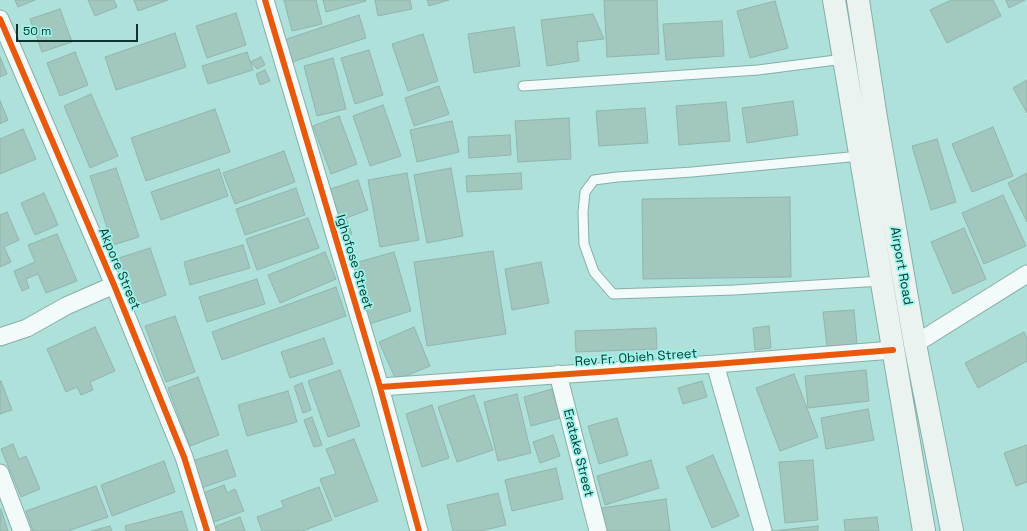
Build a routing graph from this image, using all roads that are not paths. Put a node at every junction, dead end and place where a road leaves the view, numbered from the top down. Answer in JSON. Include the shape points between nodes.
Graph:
{"nodes":[{"id":1,"x":265,"y":0,"type":"edge"},
{"id":2,"x":859,"y":4,"type":"edge"},
{"id":3,"x":835,"y":6,"type":"edge"},
{"id":4,"x":0,"y":19,"type":"edge"},
{"id":5,"x":844,"y":59,"type":"junction"},
{"id":6,"x":523,"y":86,"type":"dead end"},
{"id":7,"x":860,"y":156,"type":"junction"},
{"id":8,"x":1027,"y":274,"type":"edge"},
{"id":9,"x":882,"y":281,"type":"junction"},
{"id":10,"x":114,"y":285,"type":"junction"},
{"id":11,"x":0,"y":337,"type":"edge"},
{"id":12,"x":915,"y":344,"type":"junction"},
{"id":13,"x":893,"y":350,"type":"junction"},
{"id":14,"x":715,"y":364,"type":"junction"},
{"id":15,"x":558,"y":374,"type":"junction"},
{"id":16,"x":380,"y":387,"type":"junction"},
{"id":17,"x":0,"y":473,"type":"edge"},
{"id":18,"x":22,"y":531,"type":"edge"},
{"id":19,"x":207,"y":531,"type":"edge"},
{"id":20,"x":419,"y":531,"type":"edge"},
{"id":21,"x":598,"y":531,"type":"edge"},
{"id":22,"x":763,"y":531,"type":"edge"},
{"id":23,"x":924,"y":531,"type":"edge"},
{"id":24,"x":952,"y":531,"type":"edge"}],
"edges":[{"from":1,"to":16,"type":"street","name":"Ighofose Street"},
{"from":2,"to":3,"type":"main road"},
{"from":2,"to":12,"type":"main road","name":"Airport Road"},
{"from":3,"to":5,"type":"main road","name":"Airport Road"},
{"from":4,"to":10,"type":"street","name":"Akpore Street"},
{"from":5,"to":6,"type":"lane","via":[[758,70]]},
{"from":5,"to":7,"type":"main road","name":"Airport Road"},
{"from":7,"to":9,"type":"main road","name":"Airport Road"},
{"from":7,"to":9,"type":"lane","via":[[594,180],[585,192],[584,244],[594,272],[613,294]]},
{"from":8,"to":12,"type":"street"},
{"from":9,"to":13,"type":"main road","name":"Airport Road"},
{"from":10,"to":11,"type":"street","via":[[66,306],[27,328]]},
{"from":10,"to":19,"type":"street","name":"Akpore Street","via":[[184,457]]},
{"from":12,"to":24,"type":"main road","name":"Airport Road"},
{"from":13,"to":14,"type":"street","name":"Rev Fr. Obieh Street"},
{"from":13,"to":23,"type":"main road","name":"Airport Road"},
{"from":14,"to":15,"type":"street","name":"Rev Fr. Obieh Street"},
{"from":14,"to":22,"type":"street"},
{"from":15,"to":16,"type":"street","name":"Rev Fr. Obieh Street"},
{"from":15,"to":21,"type":"street","name":"Eratake Street"},
{"from":16,"to":20,"type":"street","name":"Ighofose Street"},
{"from":17,"to":18,"type":"street"}]}
